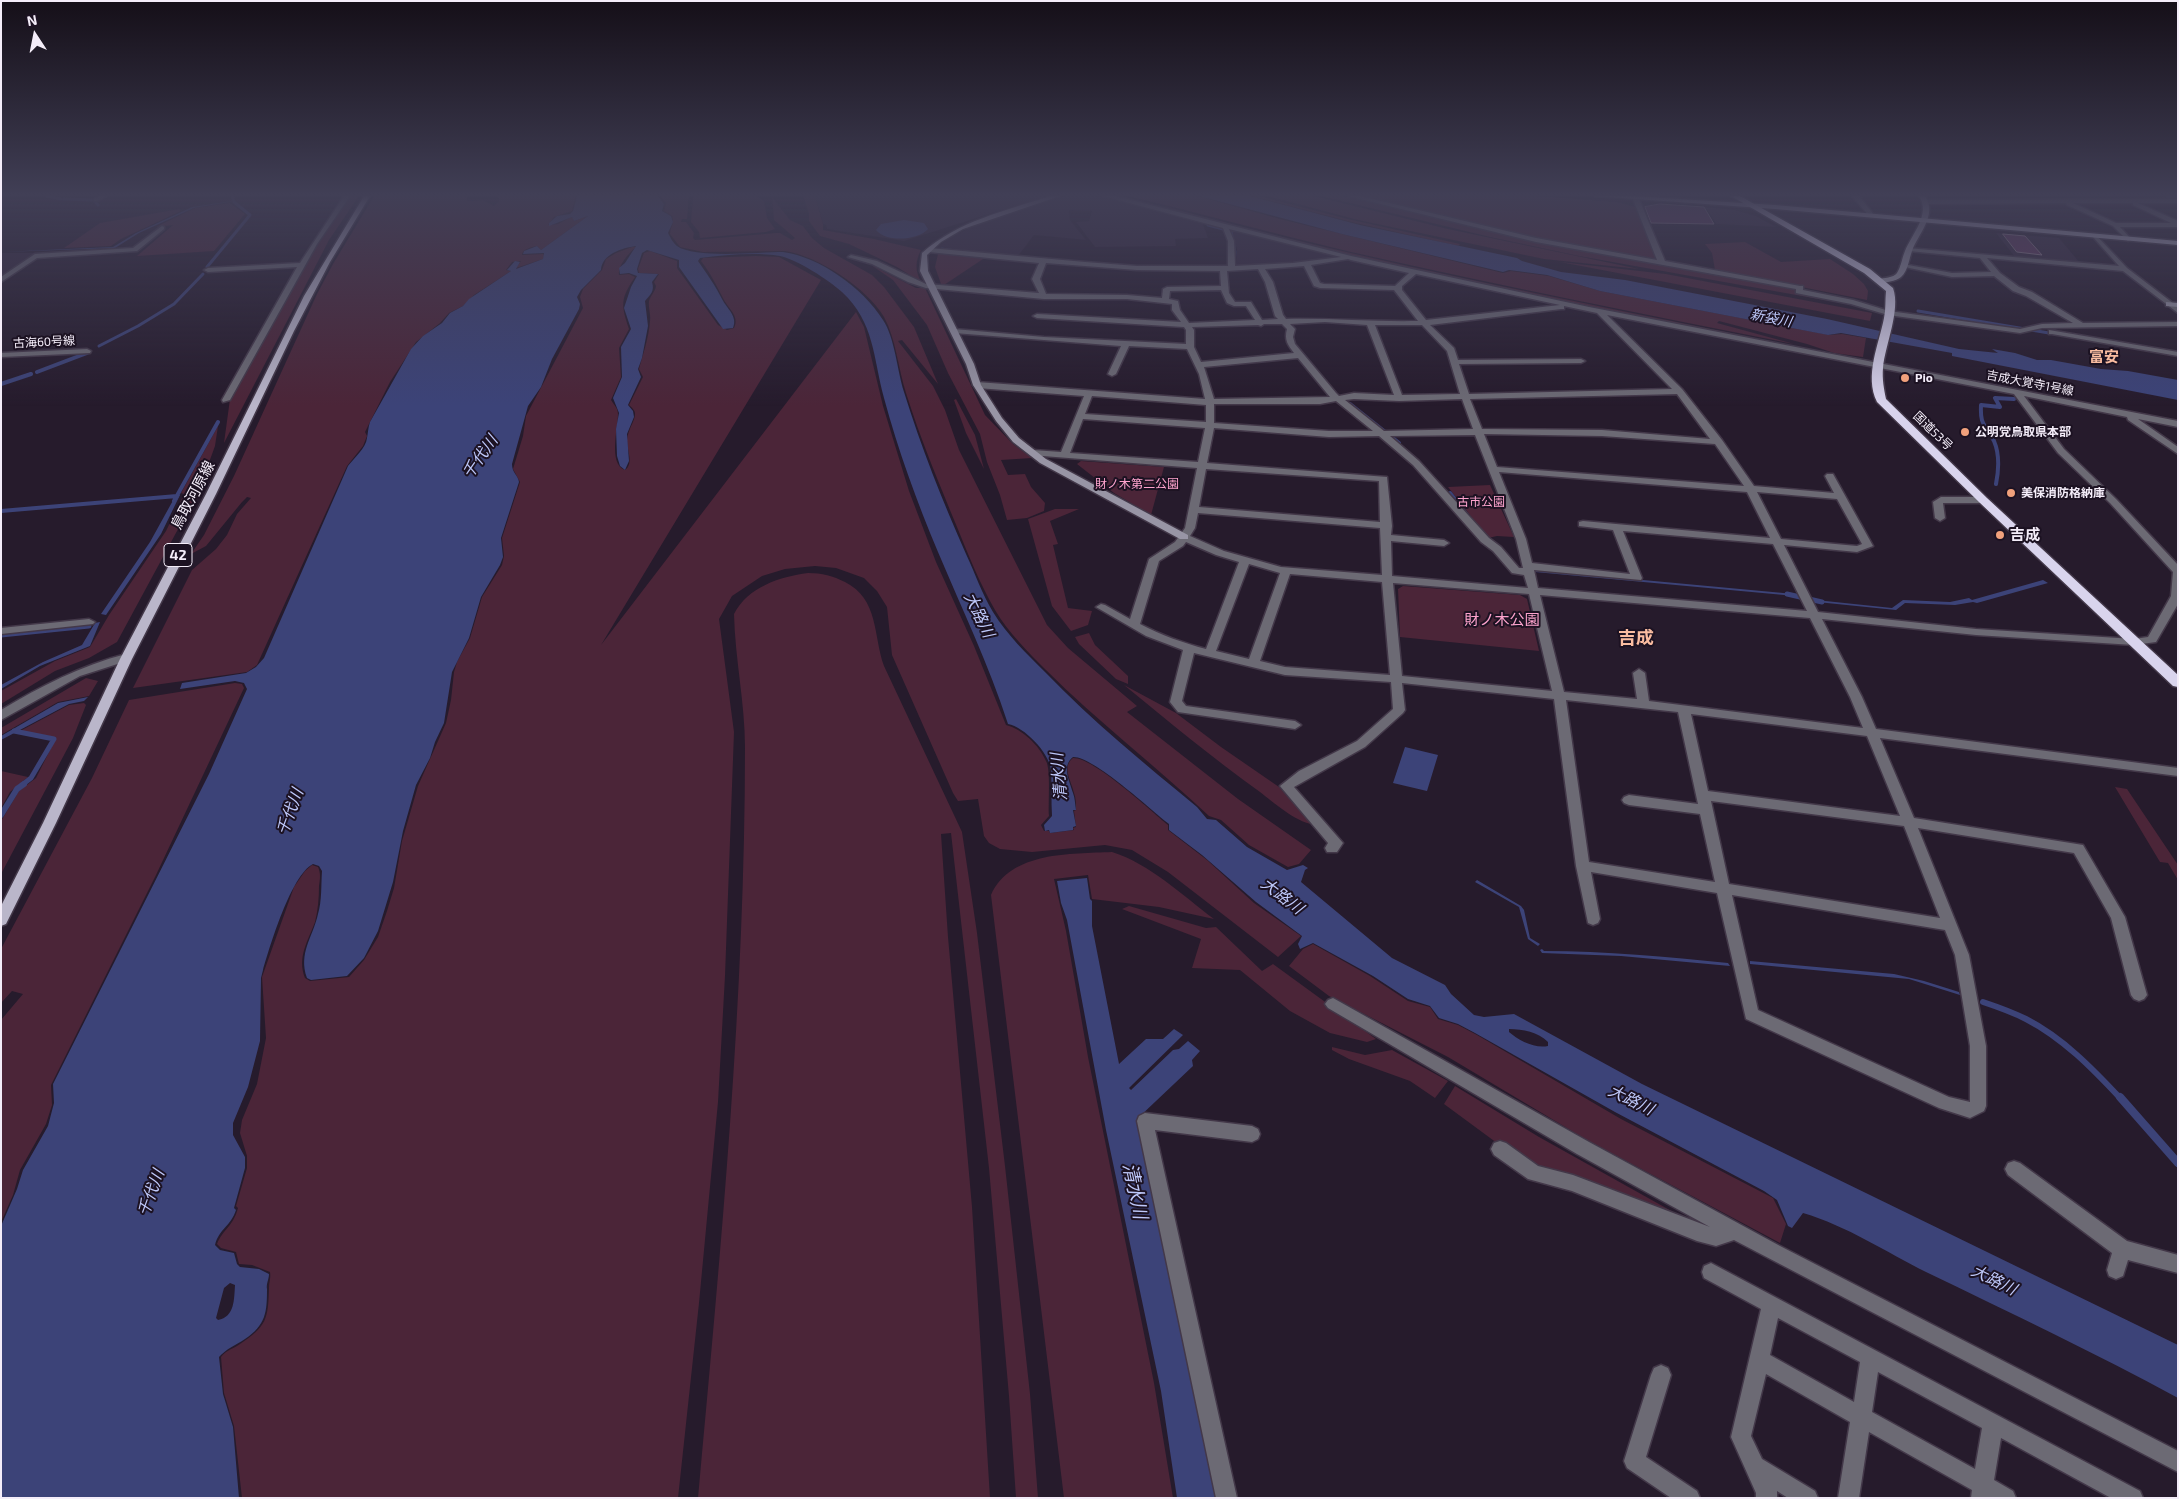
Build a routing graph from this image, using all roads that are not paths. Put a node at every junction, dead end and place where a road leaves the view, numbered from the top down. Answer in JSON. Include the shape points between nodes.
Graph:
{"nodes":[{"id":1,"x":21,"y":266,"type":"edge"},
{"id":2,"x":285,"y":266,"type":"edge"},
{"id":3,"x":302,"y":266,"type":"edge"},
{"id":4,"x":324,"y":266,"type":"edge"},
{"id":5,"x":882,"y":266,"type":"edge"},
{"id":6,"x":924,"y":266,"type":"edge"},
{"id":7,"x":1041,"y":266,"type":"edge"},
{"id":8,"x":1105,"y":266,"type":"edge"},
{"id":9,"x":1228,"y":266,"type":"edge"},
{"id":10,"x":1292,"y":266,"type":"edge"},
{"id":11,"x":1308,"y":266,"type":"edge"},
{"id":12,"x":1387,"y":266,"type":"edge"},
{"id":13,"x":1678,"y":266,"type":"edge"},
{"id":14,"x":1857,"y":266,"type":"edge"},
{"id":15,"x":1904,"y":266,"type":"joint"},
{"id":16,"x":1990,"y":266,"type":"edge"},
{"id":17,"x":2091,"y":266,"type":"edge"},
{"id":18,"x":2122,"y":266,"type":"edge"},
{"id":19,"x":1261,"y":268,"type":"junction"},
{"id":20,"x":1228,"y":269,"type":"junction"},
{"id":21,"x":2125,"y":269,"type":"junction"},
{"id":22,"x":208,"y":270,"type":"dead end"},
{"id":23,"x":1414,"y":272,"type":"junction"},
{"id":24,"x":1996,"y":274,"type":"junction"},
{"id":25,"x":1,"y":280,"type":"edge"},
{"id":26,"x":1881,"y":281,"type":"junction"},
{"id":27,"x":932,"y":288,"type":"junction"},
{"id":28,"x":1225,"y":288,"type":"junction"},
{"id":29,"x":1398,"y":288,"type":"junction"},
{"id":30,"x":1044,"y":297,"type":"junction"},
{"id":31,"x":1165,"y":300,"type":"junction"},
{"id":32,"x":2174,"y":305,"type":"edge"},
{"id":33,"x":1571,"y":306,"type":"junction"},
{"id":34,"x":2178,"y":311,"type":"edge"},
{"id":35,"x":1600,"y":312,"type":"junction"},
{"id":36,"x":1889,"y":314,"type":"junction"},
{"id":37,"x":1036,"y":316,"type":"dead end"},
{"id":38,"x":1285,"y":322,"type":"junction"},
{"id":39,"x":1424,"y":323,"type":"junction"},
{"id":40,"x":1261,"y":324,"type":"junction"},
{"id":41,"x":1371,"y":324,"type":"junction"},
{"id":42,"x":2178,"y":324,"type":"edge"},
{"id":43,"x":1186,"y":325,"type":"junction"},
{"id":44,"x":2082,"y":326,"type":"junction"},
{"id":45,"x":2030,"y":328,"type":"junction"},
{"id":46,"x":954,"y":331,"type":"junction"},
{"id":47,"x":1126,"y":343,"type":"junction"},
{"id":48,"x":1190,"y":347,"type":"junction"},
{"id":49,"x":87,"y":351,"type":"dead end"},
{"id":50,"x":2178,"y":354,"type":"edge"},
{"id":51,"x":1,"y":355,"type":"edge"},
{"id":52,"x":1301,"y":355,"type":"junction"},
{"id":53,"x":1879,"y":360,"type":"junction"},
{"id":54,"x":1581,"y":361,"type":"dead end"},
{"id":55,"x":1455,"y":362,"type":"junction"},
{"id":56,"x":1200,"y":365,"type":"junction"},
{"id":57,"x":1112,"y":374,"type":"dead end"},
{"id":58,"x":977,"y":385,"type":"junction"},
{"id":59,"x":1679,"y":390,"type":"junction"},
{"id":60,"x":2017,"y":393,"type":"junction"},
{"id":61,"x":1089,"y":394,"type":"junction"},
{"id":62,"x":1466,"y":396,"type":"junction"},
{"id":63,"x":1399,"y":398,"type":"junction"},
{"id":64,"x":1338,"y":399,"type":"junction"},
{"id":65,"x":226,"y":400,"type":"dead end"},
{"id":66,"x":1210,"y":402,"type":"junction"},
{"id":67,"x":2131,"y":415,"type":"junction"},
{"id":68,"x":1082,"y":416,"type":"junction"},
{"id":69,"x":2178,"y":424,"type":"edge"},
{"id":70,"x":1210,"y":426,"type":"junction"},
{"id":71,"x":1478,"y":431,"type":"junction"},
{"id":72,"x":1380,"y":432,"type":"junction"},
{"id":73,"x":1719,"y":442,"type":"junction"},
{"id":74,"x":2178,"y":451,"type":"edge"},
{"id":75,"x":1033,"y":453,"type":"junction"},
{"id":76,"x":1064,"y":456,"type":"junction"},
{"id":77,"x":1202,"y":466,"type":"junction"},
{"id":78,"x":1493,"y":468,"type":"junction"},
{"id":79,"x":1830,"y":476,"type":"dead end"},
{"id":80,"x":1751,"y":488,"type":"junction"},
{"id":81,"x":1840,"y":496,"type":"junction"},
{"id":82,"x":1983,"y":500,"type":"junction"},
{"id":83,"x":1194,"y":510,"type":"junction"},
{"id":84,"x":1940,"y":518,"type":"dead end"},
{"id":85,"x":1583,"y":524,"type":"dead end"},
{"id":86,"x":1387,"y":526,"type":"junction"},
{"id":87,"x":1617,"y":527,"type":"junction"},
{"id":88,"x":1184,"y":538,"type":"junction"},
{"id":89,"x":1387,"y":538,"type":"junction"},
{"id":90,"x":1444,"y":542,"type":"dead end"},
{"id":91,"x":1778,"y":542,"type":"junction"},
{"id":92,"x":1245,"y":560,"type":"junction"},
{"id":93,"x":1529,"y":569,"type":"junction"},
{"id":94,"x":1286,"y":570,"type":"junction"},
{"id":95,"x":2178,"y":571,"type":"edge"},
{"id":96,"x":1387,"y":580,"type":"junction"},
{"id":97,"x":1534,"y":592,"type":"junction"},
{"id":98,"x":1101,"y":607,"type":"dead end"},
{"id":99,"x":1816,"y":615,"type":"junction"},
{"id":100,"x":89,"y":622,"type":"dead end"},
{"id":101,"x":1134,"y":625,"type":"junction"},
{"id":102,"x":1,"y":631,"type":"edge"},
{"id":103,"x":2134,"y":642,"type":"junction"},
{"id":104,"x":1189,"y":648,"type":"junction"},
{"id":105,"x":1210,"y":653,"type":"junction"},
{"id":106,"x":126,"y":658,"type":"junction"},
{"id":107,"x":1253,"y":664,"type":"junction"},
{"id":108,"x":1639,"y":673,"type":"dead end"},
{"id":109,"x":1395,"y":679,"type":"junction"},
{"id":110,"x":2178,"y":683,"type":"edge"},
{"id":111,"x":1559,"y":695,"type":"junction"},
{"id":112,"x":1644,"y":704,"type":"junction"},
{"id":113,"x":1684,"y":710,"type":"junction"},
{"id":114,"x":1,"y":716,"type":"edge"},
{"id":115,"x":1296,"y":725,"type":"dead end"},
{"id":116,"x":1872,"y":734,"type":"junction"},
{"id":117,"x":2178,"y":772,"type":"edge"},
{"id":118,"x":1629,"y":800,"type":"dead end"},
{"id":119,"x":1704,"y":802,"type":"junction"},
{"id":120,"x":1909,"y":822,"type":"junction"},
{"id":121,"x":1332,"y":848,"type":"dead end"},
{"id":122,"x":1583,"y":866,"type":"junction"},
{"id":123,"x":1723,"y":890,"type":"junction"},
{"id":124,"x":1593,"y":918,"type":"dead end"},
{"id":125,"x":1,"y":920,"type":"edge"},
{"id":126,"x":1950,"y":925,"type":"junction"},
{"id":127,"x":2139,"y":995,"type":"dead end"},
{"id":128,"x":1334,"y":1004,"type":"dead end"},
{"id":129,"x":1252,"y":1134,"type":"dead end"},
{"id":130,"x":1500,"y":1149,"type":"dead end"},
{"id":131,"x":2014,"y":1169,"type":"dead end"},
{"id":132,"x":1734,"y":1230,"type":"junction"},
{"id":133,"x":2122,"y":1249,"type":"junction"},
{"id":134,"x":2178,"y":1264,"type":"edge"},
{"id":135,"x":2116,"y":1270,"type":"dead end"},
{"id":136,"x":1710,"y":1272,"type":"dead end"},
{"id":137,"x":1772,"y":1304,"type":"junction"},
{"id":138,"x":1871,"y":1357,"type":"junction"},
{"id":139,"x":1760,"y":1360,"type":"junction"},
{"id":140,"x":1662,"y":1375,"type":"dead end"},
{"id":141,"x":1861,"y":1416,"type":"junction"},
{"id":142,"x":1993,"y":1422,"type":"junction"},
{"id":143,"x":2178,"y":1462,"type":"edge"},
{"id":144,"x":1754,"y":1465,"type":"junction"},
{"id":145,"x":1982,"y":1491,"type":"edge"},
{"id":146,"x":1227,"y":1498,"type":"edge"},
{"id":147,"x":1690,"y":1498,"type":"edge"},
{"id":148,"x":1766,"y":1498,"type":"edge"},
{"id":149,"x":1808,"y":1498,"type":"edge"},
{"id":150,"x":1848,"y":1498,"type":"edge"},
{"id":151,"x":2006,"y":1498,"type":"edge"},
{"id":152,"x":2133,"y":1498,"type":"edge"}],
"edges":[{"from":1,"to":25,"type":"street"},
{"from":2,"to":22,"type":"street"},
{"from":3,"to":65,"type":"street"},
{"from":4,"to":106,"type":"main road","name":"鳥取河原線","number":"42"},
{"from":5,"to":27,"type":"street","via":[[912,283]]},
{"from":6,"to":27,"type":"street"},
{"from":7,"to":30,"type":"street","via":[[1036,279]]},
{"from":8,"to":20,"type":"street"},
{"from":9,"to":20,"type":"street"},
{"from":10,"to":19,"type":"street"},
{"from":11,"to":29,"type":"street","via":[[1317,284],[1323,286]]},
{"from":12,"to":23,"type":"street","name":"吉成大覚寺1号線"},
{"from":13,"to":36,"type":"street","via":[[1800,288],[1799,291]]},
{"from":14,"to":26,"type":"highway"},
{"from":15,"to":24,"type":"street","via":[[1952,275]]},
{"from":15,"to":26,"type":"street","via":[[1897,277]]},
{"from":16,"to":24,"type":"street"},
{"from":17,"to":21,"type":"street"},
{"from":18,"to":21,"type":"street"},
{"from":19,"to":20,"type":"street"},
{"from":19,"to":38,"type":"street"},
{"from":20,"to":28,"type":"street"},
{"from":21,"to":32,"type":"street"},
{"from":23,"to":29,"type":"street"},
{"from":23,"to":33,"type":"street","name":"吉成大覚寺1号線"},
{"from":24,"to":44,"type":"street"},
{"from":26,"to":36,"type":"highway","name":"国道53号","via":[[1890,290]]},
{"from":27,"to":30,"type":"street"},
{"from":27,"to":46,"type":"street"},
{"from":28,"to":31,"type":"street","via":[[1167,289]]},
{"from":28,"to":40,"type":"street","via":[[1230,303],[1248,304]]},
{"from":29,"to":39,"type":"street"},
{"from":30,"to":31,"type":"street"},
{"from":31,"to":43,"type":"street","via":[[1175,303]]},
{"from":32,"to":34,"type":"street"},
{"from":33,"to":35,"type":"street","name":"吉成大覚寺1号線"},
{"from":33,"to":39,"type":"street"},
{"from":35,"to":53,"type":"street","name":"吉成大覚寺1号線"},
{"from":35,"to":59,"type":"street"},
{"from":36,"to":45,"type":"street","via":[[2020,331]]},
{"from":36,"to":53,"type":"highway","name":"国道53号"},
{"from":37,"to":43,"type":"street"},
{"from":38,"to":40,"type":"street"},
{"from":38,"to":41,"type":"street","via":[[1325,320]]},
{"from":38,"to":52,"type":"street","via":[[1291,329],[1291,344]]},
{"from":39,"to":41,"type":"street"},
{"from":39,"to":55,"type":"street","via":[[1451,350]]},
{"from":40,"to":43,"type":"street"},
{"from":41,"to":63,"type":"street"},
{"from":42,"to":44,"type":"street"},
{"from":43,"to":48,"type":"street","via":[[1190,330]]},
{"from":44,"to":45,"type":"street"},
{"from":45,"to":50,"type":"street"},
{"from":46,"to":47,"type":"street"},
{"from":46,"to":58,"type":"street"},
{"from":47,"to":48,"type":"street"},
{"from":47,"to":57,"type":"street"},
{"from":48,"to":56,"type":"street"},
{"from":49,"to":51,"type":"street","name":"古海60号線"},
{"from":52,"to":56,"type":"street"},
{"from":52,"to":64,"type":"street"},
{"from":53,"to":60,"type":"street","name":"吉成大覚寺1号線"},
{"from":53,"to":82,"type":"highway","name":"国道53号","via":[[1877,380],[1882,400]]},
{"from":54,"to":55,"type":"street"},
{"from":55,"to":62,"type":"street"},
{"from":56,"to":66,"type":"street"},
{"from":58,"to":61,"type":"street"},
{"from":58,"to":75,"type":"street","via":[[1016,440]]},
{"from":59,"to":62,"type":"street"},
{"from":59,"to":73,"type":"street"},
{"from":60,"to":67,"type":"street","name":"吉成大覚寺1号線"},
{"from":60,"to":95,"type":"street","via":[[2061,451]]},
{"from":61,"to":66,"type":"street"},
{"from":61,"to":68,"type":"street"},
{"from":62,"to":63,"type":"street"},
{"from":62,"to":71,"type":"street"},
{"from":63,"to":64,"type":"street","via":[[1354,396]]},
{"from":64,"to":66,"type":"street"},
{"from":64,"to":72,"type":"street"},
{"from":66,"to":70,"type":"street"},
{"from":67,"to":69,"type":"street","name":"吉成大覚寺1号線"},
{"from":67,"to":74,"type":"street"},
{"from":68,"to":70,"type":"street"},
{"from":68,"to":76,"type":"street"},
{"from":70,"to":72,"type":"street","via":[[1328,434]]},
{"from":70,"to":77,"type":"street"},
{"from":71,"to":72,"type":"street"},
{"from":71,"to":73,"type":"street","via":[[1579,432]]},
{"from":71,"to":78,"type":"street"},
{"from":72,"to":93,"type":"street","via":[[1416,463],[1516,571]]},
{"from":73,"to":80,"type":"street"},
{"from":75,"to":76,"type":"street"},
{"from":75,"to":88,"type":"street"},
{"from":76,"to":77,"type":"street"},
{"from":77,"to":83,"type":"street"},
{"from":77,"to":86,"type":"street","via":[[1384,479]]},
{"from":78,"to":80,"type":"street"},
{"from":78,"to":93,"type":"street","via":[[1521,539]]},
{"from":79,"to":81,"type":"street"},
{"from":80,"to":81,"type":"street"},
{"from":80,"to":91,"type":"street"},
{"from":81,"to":91,"type":"street","via":[[1868,546],[1857,549]]},
{"from":82,"to":84,"type":"street","via":[[1941,500],[1938,502]]},
{"from":82,"to":103,"type":"highway","name":"国道53号"},
{"from":83,"to":86,"type":"street"},
{"from":83,"to":88,"type":"street"},
{"from":85,"to":87,"type":"street"},
{"from":86,"to":89,"type":"street"},
{"from":87,"to":91,"type":"street"},
{"from":87,"to":93,"type":"street","via":[[1637,578]]},
{"from":88,"to":92,"type":"street"},
{"from":88,"to":101,"type":"street","via":[[1180,544],[1154,559]]},
{"from":89,"to":90,"type":"street"},
{"from":89,"to":96,"type":"street"},
{"from":91,"to":99,"type":"street"},
{"from":92,"to":94,"type":"street"},
{"from":92,"to":105,"type":"street"},
{"from":93,"to":97,"type":"street"},
{"from":94,"to":96,"type":"street"},
{"from":94,"to":107,"type":"street"},
{"from":95,"to":103,"type":"street","via":[[2176,596],[2152,640]]},
{"from":96,"to":97,"type":"street"},
{"from":96,"to":109,"type":"street"},
{"from":97,"to":99,"type":"street"},
{"from":97,"to":111,"type":"street"},
{"from":98,"to":101,"type":"street"},
{"from":99,"to":103,"type":"street","via":[[1976,632]]},
{"from":99,"to":116,"type":"street"},
{"from":100,"to":102,"type":"street"},
{"from":101,"to":104,"type":"street"},
{"from":103,"to":110,"type":"highway","name":"国道53号"},
{"from":104,"to":105,"type":"street"},
{"from":104,"to":115,"type":"street","via":[[1176,702],[1182,709]]},
{"from":105,"to":107,"type":"street"},
{"from":106,"to":114,"type":"street","via":[[103,663],[49,685]]},
{"from":106,"to":125,"type":"main road","name":"鳥取河原線","number":"42"},
{"from":107,"to":109,"type":"street","via":[[1286,671]]},
{"from":108,"to":112,"type":"street"},
{"from":109,"to":111,"type":"street"},
{"from":109,"to":121,"type":"street","via":[[1399,710],[1389,715],[1360,744],[1297,776],[1286,786],[1336,843]]},
{"from":111,"to":112,"type":"street"},
{"from":111,"to":122,"type":"street"},
{"from":112,"to":113,"type":"street"},
{"from":113,"to":116,"type":"street"},
{"from":113,"to":119,"type":"street"},
{"from":116,"to":117,"type":"street"},
{"from":116,"to":120,"type":"street"},
{"from":118,"to":119,"type":"street"},
{"from":119,"to":120,"type":"street"},
{"from":119,"to":123,"type":"street"},
{"from":120,"to":126,"type":"street"},
{"from":120,"to":127,"type":"street","via":[[2078,849],[2118,917]]},
{"from":122,"to":123,"type":"street"},
{"from":122,"to":124,"type":"street"},
{"from":123,"to":126,"type":"street"},
{"from":123,"to":126,"type":"street","via":[[1751,1014],[1945,1103],[1970,1111],[1978,1106],[1978,1046],[1962,956]]},
{"from":128,"to":132,"type":"street","via":[[1583,1148]]},
{"from":129,"to":146,"type":"street","via":[[1145,1121]]},
{"from":130,"to":132,"type":"street","via":[[1534,1173],[1573,1183],[1696,1232],[1716,1237]]},
{"from":131,"to":133,"type":"street"},
{"from":132,"to":143,"type":"street"},
{"from":133,"to":134,"type":"street"},
{"from":133,"to":135,"type":"street"},
{"from":136,"to":137,"type":"street"},
{"from":137,"to":138,"type":"street"},
{"from":137,"to":139,"type":"street"},
{"from":138,"to":141,"type":"street"},
{"from":138,"to":142,"type":"street"},
{"from":139,"to":141,"type":"street"},
{"from":139,"to":144,"type":"street","via":[[1741,1437]]},
{"from":140,"to":147,"type":"street","via":[[1634,1461]]},
{"from":141,"to":145,"type":"street"},
{"from":141,"to":150,"type":"street"},
{"from":142,"to":145,"type":"street"},
{"from":142,"to":152,"type":"street"},
{"from":144,"to":148,"type":"street","via":[[1767,1493]]},
{"from":144,"to":149,"type":"street"},
{"from":145,"to":151,"type":"street"}]}
